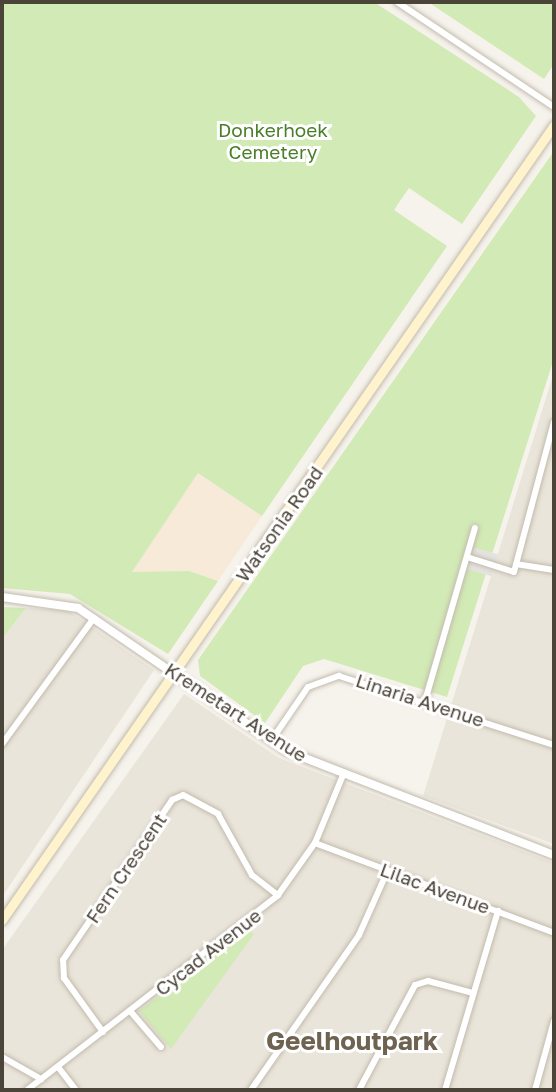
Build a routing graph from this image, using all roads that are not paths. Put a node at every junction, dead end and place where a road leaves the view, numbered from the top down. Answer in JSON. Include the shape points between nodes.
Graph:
{"nodes":[{"id":1,"x":397,"y":2,"type":"edge"},
{"id":2,"x":554,"y":107,"type":"edge"},
{"id":3,"x":554,"y":125,"type":"edge"},
{"id":4,"x":554,"y":422,"type":"edge"},
{"id":5,"x":475,"y":528,"type":"dead end"},
{"id":6,"x":467,"y":557,"type":"junction"},
{"id":7,"x":516,"y":564,"type":"junction"},
{"id":8,"x":554,"y":570,"type":"edge"},
{"id":9,"x":2,"y":597,"type":"edge"},
{"id":10,"x":94,"y":618,"type":"junction"},
{"id":11,"x":173,"y":672,"type":"junction"},
{"id":12,"x":425,"y":701,"type":"junction"},
{"id":13,"x":271,"y":741,"type":"junction"},
{"id":14,"x":2,"y":744,"type":"edge"},
{"id":15,"x":554,"y":745,"type":"edge"},
{"id":16,"x":343,"y":775,"type":"junction"},
{"id":17,"x":315,"y":843,"type":"junction"},
{"id":18,"x":554,"y":855,"type":"edge"},
{"id":19,"x":388,"y":870,"type":"junction"},
{"id":20,"x":278,"y":895,"type":"junction"},
{"id":21,"x":498,"y":911,"type":"junction"},
{"id":22,"x":2,"y":920,"type":"edge"},
{"id":23,"x":554,"y":933,"type":"edge"},
{"id":24,"x":472,"y":993,"type":"junction"},
{"id":25,"x":131,"y":1012,"type":"junction"},
{"id":26,"x":554,"y":1021,"type":"edge"},
{"id":27,"x":103,"y":1032,"type":"junction"},
{"id":28,"x":161,"y":1047,"type":"dead end"},
{"id":29,"x":4,"y":1058,"type":"dead end"},
{"id":30,"x":58,"y":1067,"type":"junction"},
{"id":31,"x":41,"y":1079,"type":"junction"},
{"id":32,"x":27,"y":1090,"type":"edge"},
{"id":33,"x":76,"y":1090,"type":"edge"},
{"id":34,"x":251,"y":1090,"type":"edge"},
{"id":35,"x":359,"y":1090,"type":"edge"},
{"id":36,"x":444,"y":1090,"type":"edge"},
{"id":37,"x":535,"y":1090,"type":"edge"}],
"edges":[{"from":1,"to":2,"type":"street"},
{"from":3,"to":11,"type":"main road","name":"Watsonia Road"},
{"from":4,"to":7,"type":"street"},
{"from":5,"to":6,"type":"street"},
{"from":6,"to":7,"type":"street","via":[[514,572]]},
{"from":6,"to":12,"type":"street"},
{"from":7,"to":8,"type":"street"},
{"from":9,"to":10,"type":"street","name":"Kremetart Avenue","via":[[68,603]]},
{"from":10,"to":11,"type":"street","name":"Kremetart Avenue"},
{"from":10,"to":14,"type":"street"},
{"from":11,"to":13,"type":"street","name":"Kremetart Avenue"},
{"from":11,"to":22,"type":"main road","name":"Watsonia Road"},
{"from":12,"to":13,"type":"street","name":"Linaria Avenue","via":[[346,677],[321,679],[308,687]]},
{"from":12,"to":15,"type":"street","name":"Linaria Avenue"},
{"from":13,"to":16,"type":"street","name":"Kremetart Avenue"},
{"from":16,"to":17,"type":"street","name":"Cycad Avenue"},
{"from":16,"to":18,"type":"street","name":"Kremetart Avenue"},
{"from":17,"to":19,"type":"street","name":"Lilac Avenue"},
{"from":17,"to":20,"type":"street","name":"Cycad Avenue"},
{"from":19,"to":21,"type":"street","name":"Lilac Avenue"},
{"from":19,"to":34,"type":"street","via":[[359,935]]},
{"from":20,"to":25,"type":"street","name":"Cycad Avenue"},
{"from":20,"to":27,"type":"street","name":"Fern Crescent","via":[[252,875],[218,814],[183,795],[172,800],[63,960],[64,978]]},
{"from":21,"to":23,"type":"street","name":"Lilac Avenue"},
{"from":21,"to":24,"type":"street"},
{"from":24,"to":35,"type":"street","via":[[428,981],[415,985]]},
{"from":24,"to":36,"type":"street"},
{"from":25,"to":27,"type":"street","name":"Cycad Avenue"},
{"from":25,"to":28,"type":"street"},
{"from":26,"to":37,"type":"street"},
{"from":27,"to":30,"type":"street","name":"Cycad Avenue"},
{"from":29,"to":31,"type":"street"},
{"from":30,"to":31,"type":"street","name":"Cycad Avenue"},
{"from":30,"to":33,"type":"street"},
{"from":31,"to":32,"type":"street","name":"Cycad Avenue"}]}
